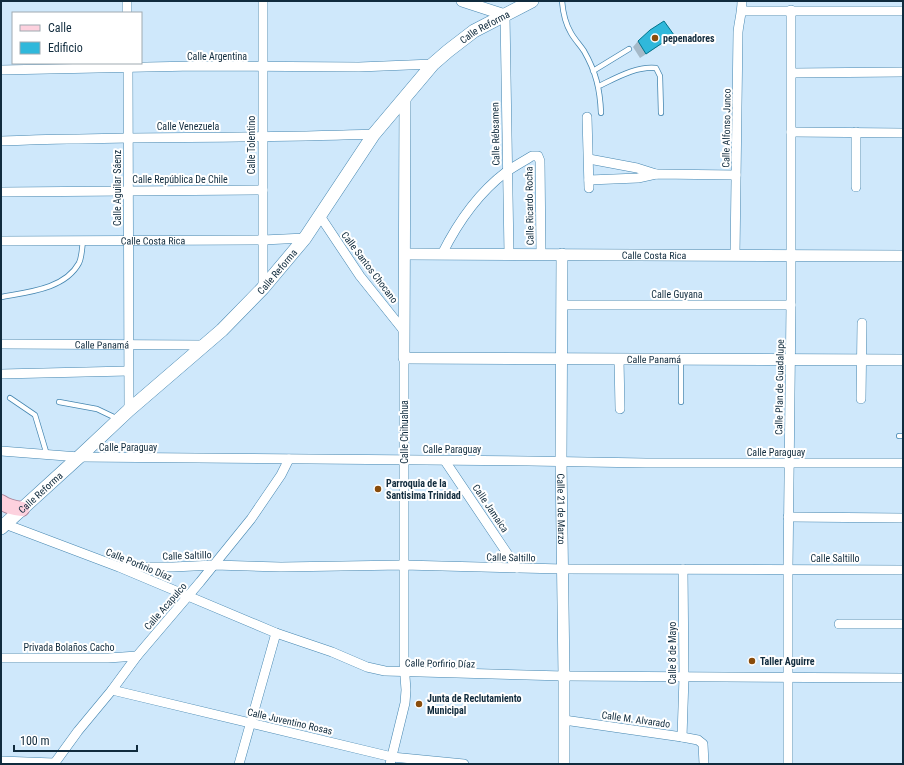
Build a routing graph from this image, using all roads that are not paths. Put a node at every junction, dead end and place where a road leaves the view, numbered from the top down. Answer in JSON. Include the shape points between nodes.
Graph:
{"nodes":[{"id":1,"x":127,"y":1,"type":"edge"},
{"id":2,"x":263,"y":1,"type":"edge"},
{"id":3,"x":462,"y":1,"type":"edge"},
{"id":4,"x":532,"y":1,"type":"edge"},
{"id":5,"x":562,"y":1,"type":"edge"},
{"id":6,"x":742,"y":6,"type":"edge"},
{"id":7,"x":791,"y":10,"type":"junction"},
{"id":8,"x":903,"y":11,"type":"edge"},
{"id":9,"x":127,"y":12,"type":"edge"},
{"id":10,"x":505,"y":15,"type":"junction"},
{"id":11,"x":629,"y":49,"type":"dead end"},
{"id":12,"x":433,"y":64,"type":"junction"},
{"id":13,"x":128,"y":65,"type":"edge"},
{"id":14,"x":263,"y":67,"type":"junction"},
{"id":15,"x":1,"y":70,"type":"edge"},
{"id":16,"x":594,"y":71,"type":"junction"},
{"id":17,"x":903,"y":72,"type":"edge"},
{"id":18,"x":792,"y":73,"type":"junction"},
{"id":19,"x":599,"y":86,"type":"junction"},
{"id":20,"x":405,"y":98,"type":"junction"},
{"id":21,"x":601,"y":113,"type":"dead end"},
{"id":22,"x":661,"y":113,"type":"dead end"},
{"id":23,"x":587,"y":117,"type":"dead end"},
{"id":24,"x":791,"y":132,"type":"junction"},
{"id":25,"x":856,"y":132,"type":"junction"},
{"id":26,"x":903,"y":133,"type":"edge"},
{"id":27,"x":374,"y":134,"type":"junction"},
{"id":28,"x":262,"y":136,"type":"junction"},
{"id":29,"x":128,"y":138,"type":"junction"},
{"id":30,"x":1,"y":141,"type":"edge"},
{"id":31,"x":589,"y":160,"type":"junction"},
{"id":32,"x":507,"y":172,"type":"junction"},
{"id":33,"x":656,"y":174,"type":"junction"},
{"id":34,"x":736,"y":175,"type":"junction"},
{"id":35,"x":856,"y":187,"type":"dead end"},
{"id":36,"x":263,"y":190,"type":"junction"},
{"id":37,"x":128,"y":191,"type":"junction"},
{"id":38,"x":1,"y":192,"type":"edge"},
{"id":39,"x":320,"y":216,"type":"junction"},
{"id":40,"x":305,"y":238,"type":"junction"},
{"id":41,"x":263,"y":240,"type":"junction"},
{"id":42,"x":83,"y":241,"type":"junction"},
{"id":43,"x":128,"y":241,"type":"junction"},
{"id":44,"x":1,"y":242,"type":"edge"},
{"id":45,"x":405,"y":254,"type":"junction"},
{"id":46,"x":442,"y":254,"type":"junction"},
{"id":47,"x":509,"y":254,"type":"junction"},
{"id":48,"x":541,"y":254,"type":"junction"},
{"id":49,"x":562,"y":254,"type":"junction"},
{"id":50,"x":735,"y":255,"type":"junction"},
{"id":51,"x":792,"y":255,"type":"junction"},
{"id":52,"x":903,"y":256,"type":"edge"},
{"id":53,"x":263,"y":288,"type":"junction"},
{"id":54,"x":1,"y":297,"type":"edge"},
{"id":55,"x":562,"y":305,"type":"junction"},
{"id":56,"x":791,"y":305,"type":"junction"},
{"id":57,"x":862,"y":323,"type":"dead end"},
{"id":58,"x":404,"y":330,"type":"junction"},
{"id":59,"x":1,"y":344,"type":"edge"},
{"id":60,"x":129,"y":344,"type":"junction"},
{"id":61,"x":203,"y":345,"type":"junction"},
{"id":62,"x":404,"y":358,"type":"junction"},
{"id":63,"x":562,"y":359,"type":"junction"},
{"id":64,"x":619,"y":359,"type":"junction"},
{"id":65,"x":681,"y":359,"type":"junction"},
{"id":66,"x":790,"y":360,"type":"junction"},
{"id":67,"x":862,"y":360,"type":"junction"},
{"id":68,"x":903,"y":360,"type":"edge"},
{"id":69,"x":128,"y":372,"type":"junction"},
{"id":70,"x":1,"y":374,"type":"edge"},
{"id":71,"x":10,"y":398,"type":"dead end"},
{"id":72,"x":861,"y":399,"type":"dead end"},
{"id":73,"x":59,"y":402,"type":"dead end"},
{"id":74,"x":681,"y":402,"type":"dead end"},
{"id":75,"x":620,"y":409,"type":"dead end"},
{"id":76,"x":129,"y":410,"type":"junction"},
{"id":77,"x":118,"y":420,"type":"junction"},
{"id":78,"x":1,"y":451,"type":"edge"},
{"id":79,"x":47,"y":455,"type":"junction"},
{"id":80,"x":80,"y":457,"type":"junction"},
{"id":81,"x":289,"y":459,"type":"junction"},
{"id":82,"x":404,"y":460,"type":"junction"},
{"id":83,"x":445,"y":460,"type":"junction"},
{"id":84,"x":561,"y":461,"type":"junction"},
{"id":85,"x":788,"y":463,"type":"junction"},
{"id":86,"x":903,"y":463,"type":"edge"},
{"id":87,"x":1,"y":502,"type":"edge"},
{"id":88,"x":22,"y":509,"type":"junction"},
{"id":89,"x":788,"y":517,"type":"junction"},
{"id":90,"x":903,"y":518,"type":"edge"},
{"id":91,"x":3,"y":526,"type":"edge"},
{"id":92,"x":214,"y":565,"type":"junction"},
{"id":93,"x":403,"y":566,"type":"junction"},
{"id":94,"x":119,"y":567,"type":"junction"},
{"id":95,"x":517,"y":568,"type":"junction"},
{"id":96,"x":563,"y":569,"type":"junction"},
{"id":97,"x":683,"y":569,"type":"junction"},
{"id":98,"x":788,"y":569,"type":"junction"},
{"id":99,"x":903,"y":570,"type":"edge"},
{"id":100,"x":188,"y":596,"type":"junction"},
{"id":101,"x":839,"y":624,"type":"dead end"},
{"id":102,"x":903,"y":624,"type":"edge"},
{"id":103,"x":276,"y":633,"type":"junction"},
{"id":104,"x":137,"y":656,"type":"junction"},
{"id":105,"x":1,"y":658,"type":"edge"},
{"id":106,"x":404,"y":673,"type":"junction"},
{"id":107,"x":564,"y":676,"type":"junction"},
{"id":108,"x":788,"y":676,"type":"junction"},
{"id":109,"x":684,"y":677,"type":"junction"},
{"id":110,"x":903,"y":678,"type":"edge"},
{"id":111,"x":112,"y":690,"type":"junction"},
{"id":112,"x":564,"y":720,"type":"junction"},
{"id":113,"x":250,"y":723,"type":"junction"},
{"id":114,"x":682,"y":737,"type":"junction"},
{"id":115,"x":391,"y":760,"type":"edge"},
{"id":116,"x":1,"y":761,"type":"edge"},
{"id":117,"x":54,"y":763,"type":"edge"},
{"id":118,"x":239,"y":764,"type":"edge"},
{"id":119,"x":464,"y":764,"type":"edge"},
{"id":120,"x":564,"y":764,"type":"edge"},
{"id":121,"x":704,"y":764,"type":"edge"},
{"id":122,"x":788,"y":764,"type":"edge"}],
"edges":[{"from":1,"to":9,"type":"street"},
{"from":2,"to":14,"type":"street","name":"Calle Tolentino"},
{"from":3,"to":10,"type":"street"},
{"from":4,"to":10,"type":"main road","name":"Calle Reforma"},
{"from":5,"to":16,"type":"lane","via":[[565,22]]},
{"from":6,"to":7,"type":"street"},
{"from":6,"to":34,"type":"street","name":"Calle Alfonso Junco","via":[[738,32]]},
{"from":7,"to":8,"type":"street"},
{"from":7,"to":18,"type":"street","name":"Calle Plan de Guadalupe"},
{"from":10,"to":12,"type":"main road","name":"Calle Reforma","via":[[474,31]]},
{"from":10,"to":32,"type":"street","name":"Calle Rébsamen"},
{"from":11,"to":16,"type":"lane"},
{"from":12,"to":14,"type":"street","name":"Calle Argentina"},
{"from":12,"to":20,"type":"main road","name":"Calle Reforma"},
{"from":13,"to":14,"type":"street","name":"Calle Argentina"},
{"from":13,"to":15,"type":"street","name":"Calle Argentina"},
{"from":13,"to":29,"type":"street","name":"Calle Aguilar Sáenz"},
{"from":14,"to":28,"type":"street","name":"Calle Tolentino"},
{"from":16,"to":19,"type":"lane"},
{"from":17,"to":18,"type":"street"},
{"from":18,"to":24,"type":"street","name":"Calle Plan de Guadalupe"},
{"from":19,"to":21,"type":"lane"},
{"from":19,"to":22,"type":"lane","via":[[631,72],[656,68],[660,76]]},
{"from":20,"to":27,"type":"main road","name":"Calle Reforma"},
{"from":20,"to":45,"type":"street","name":"Calle Chihuahua"},
{"from":23,"to":31,"type":"street"},
{"from":24,"to":25,"type":"street"},
{"from":24,"to":51,"type":"street","name":"Calle Plan de Guadalupe"},
{"from":25,"to":26,"type":"street"},
{"from":25,"to":35,"type":"street"},
{"from":27,"to":28,"type":"street","name":"Calle Venezuela"},
{"from":27,"to":39,"type":"main road","name":"Calle Reforma"},
{"from":28,"to":29,"type":"street","name":"Calle Venezuela"},
{"from":28,"to":36,"type":"street","name":"Calle Tolentino"},
{"from":29,"to":30,"type":"street","name":"Calle Venezuela"},
{"from":29,"to":37,"type":"street","name":"Calle Aguilar Sáenz"},
{"from":31,"to":33,"type":"street"},
{"from":31,"to":33,"type":"street","via":[[589,184]]},
{"from":32,"to":46,"type":"street","name":"Calle Ricardo Rocha","via":[[492,183],[472,205]]},
{"from":32,"to":47,"type":"street","name":"Calle Rébsamen"},
{"from":32,"to":48,"type":"street","name":"Calle Ricardo Rocha","via":[[532,156],[539,158]]},
{"from":33,"to":34,"type":"street"},
{"from":34,"to":50,"type":"street","name":"Calle Alfonso Junco"},
{"from":36,"to":37,"type":"street","name":"Calle República De Chile"},
{"from":36,"to":41,"type":"street","name":"Calle Tolentino"},
{"from":37,"to":38,"type":"street","name":"Calle República De Chile"},
{"from":37,"to":43,"type":"street","name":"Calle Aguilar Sáenz"},
{"from":39,"to":40,"type":"main road","name":"Calle Reforma"},
{"from":39,"to":58,"type":"street","name":"Calle Santos Chocano","via":[[360,276]]},
{"from":40,"to":41,"type":"street","name":"Calle Costa Rica"},
{"from":40,"to":53,"type":"main road","name":"Calle Reforma"},
{"from":41,"to":43,"type":"street","name":"Calle Costa Rica"},
{"from":41,"to":53,"type":"street","name":"Calle Tolentino"},
{"from":42,"to":43,"type":"street","name":"Calle Costa Rica"},
{"from":42,"to":44,"type":"street","name":"Calle Costa Rica"},
{"from":42,"to":54,"type":"lane","via":[[80,262],[65,280],[35,291]]},
{"from":43,"to":60,"type":"street","name":"Calle Aguilar Sáenz"},
{"from":45,"to":46,"type":"street","name":"Calle Costa Rica"},
{"from":45,"to":58,"type":"street","name":"Calle Chihuahua"},
{"from":46,"to":47,"type":"street","name":"Calle Costa Rica"},
{"from":47,"to":48,"type":"street","name":"Calle Costa Rica"},
{"from":48,"to":49,"type":"street","name":"Calle Costa Rica"},
{"from":49,"to":50,"type":"street","name":"Calle Costa Rica"},
{"from":49,"to":55,"type":"street","name":"Calle 21 de Marzo"},
{"from":50,"to":51,"type":"street","name":"Calle Costa Rica"},
{"from":51,"to":52,"type":"street","name":"Calle Costa Rica"},
{"from":51,"to":56,"type":"street","name":"Calle Plan de Guadalupe"},
{"from":53,"to":61,"type":"main road","name":"Calle Reforma","via":[[222,330]]},
{"from":55,"to":56,"type":"street","name":"Calle Guyana"},
{"from":55,"to":63,"type":"street","name":"Calle 21 de Marzo"},
{"from":56,"to":66,"type":"street","name":"Calle Plan de Guadalupe"},
{"from":57,"to":67,"type":"street"},
{"from":58,"to":62,"type":"street","name":"Calle Chihuahua"},
{"from":59,"to":60,"type":"street","name":"Calle Panamá"},
{"from":60,"to":61,"type":"street","name":"Calle Panamá"},
{"from":60,"to":69,"type":"street","name":"Calle Aguilar Sáenz"},
{"from":61,"to":76,"type":"main road","name":"Calle Reforma"},
{"from":62,"to":63,"type":"street","name":"Calle Panamá"},
{"from":62,"to":82,"type":"street","name":"Calle Chihuahua"},
{"from":63,"to":64,"type":"street","name":"Calle Panamá"},
{"from":63,"to":84,"type":"street","name":"Calle 21 de Marzo"},
{"from":64,"to":65,"type":"street","name":"Calle Panamá"},
{"from":64,"to":75,"type":"street"},
{"from":65,"to":66,"type":"street","name":"Calle Panamá"},
{"from":65,"to":74,"type":"lane"},
{"from":66,"to":67,"type":"street","name":"Calle Panamá"},
{"from":66,"to":85,"type":"street","name":"Calle Plan de Guadalupe"},
{"from":67,"to":68,"type":"street","name":"Calle Panamá"},
{"from":67,"to":72,"type":"street"},
{"from":69,"to":70,"type":"street"},
{"from":69,"to":76,"type":"street","name":"Calle Aguilar Sáenz"},
{"from":71,"to":79,"type":"lane","via":[[35,416]]},
{"from":73,"to":77,"type":"lane","via":[[97,409]]},
{"from":76,"to":77,"type":"main road","name":"Calle Reforma"},
{"from":77,"to":80,"type":"main road","name":"Calle Reforma"},
{"from":78,"to":79,"type":"street","name":"Calle Paraguay"},
{"from":79,"to":80,"type":"street","name":"Calle Paraguay"},
{"from":80,"to":81,"type":"street","name":"Calle Paraguay"},
{"from":80,"to":88,"type":"main road","name":"Calle Reforma"},
{"from":81,"to":82,"type":"street","name":"Calle Paraguay"},
{"from":81,"to":92,"type":"street","name":"Calle Acapulco","via":[[251,519]]},
{"from":82,"to":83,"type":"street","name":"Calle Paraguay"},
{"from":82,"to":93,"type":"street","name":"Calle Chihuahua"},
{"from":83,"to":84,"type":"street","name":"Calle Paraguay"},
{"from":83,"to":95,"type":"street","name":"Calle Jamaica"},
{"from":84,"to":85,"type":"street","name":"Calle Paraguay"},
{"from":84,"to":96,"type":"street","name":"Calle 21 de Marzo"},
{"from":85,"to":86,"type":"street","name":"Calle Paraguay"},
{"from":85,"to":89,"type":"street","name":"Calle Plan de Guadalupe"},
{"from":87,"to":88,"type":"main road","via":[[6,506]]},
{"from":88,"to":91,"type":"main road","name":"Calle Reforma"},
{"from":89,"to":90,"type":"street"},
{"from":89,"to":98,"type":"street","name":"Calle Plan de Guadalupe"},
{"from":91,"to":94,"type":"street","name":"Calle Porfirio Díaz"},
{"from":92,"to":93,"type":"street","name":"Calle Saltillo","via":[[281,568]]},
{"from":92,"to":94,"type":"street","name":"Calle Saltillo"},
{"from":92,"to":100,"type":"street","name":"Calle Acapulco"},
{"from":93,"to":95,"type":"street","name":"Calle Saltillo"},
{"from":93,"to":106,"type":"street","name":"Calle Chihuahua"},
{"from":94,"to":100,"type":"street","name":"Calle Porfirio Díaz"},
{"from":95,"to":96,"type":"street","name":"Calle Saltillo"},
{"from":96,"to":97,"type":"street","name":"Calle Saltillo"},
{"from":96,"to":107,"type":"street","name":"Calle 21 de Marzo"},
{"from":97,"to":98,"type":"street","name":"Calle Saltillo"},
{"from":97,"to":109,"type":"street","name":"Calle 8 de Mayo"},
{"from":98,"to":99,"type":"street","name":"Calle Saltillo"},
{"from":98,"to":108,"type":"street","name":"Calle Plan de Guadalupe"},
{"from":100,"to":103,"type":"street","name":"Calle Porfirio Díaz"},
{"from":100,"to":104,"type":"street","name":"Calle Acapulco"},
{"from":101,"to":102,"type":"street"},
{"from":103,"to":106,"type":"street","name":"Calle Porfirio Díaz","via":[[377,670]]},
{"from":103,"to":113,"type":"street"},
{"from":104,"to":105,"type":"street","name":"Privada Bolaños Cacho"},
{"from":104,"to":111,"type":"street","name":"Calle Acapulco"},
{"from":106,"to":107,"type":"street","name":"Calle Porfirio Díaz"},
{"from":106,"to":115,"type":"street","name":"Calle Chihuahua","via":[[405,703]]},
{"from":107,"to":109,"type":"street","name":"Calle Porfirio Díaz"},
{"from":107,"to":112,"type":"street","name":"Calle 21 de Marzo"},
{"from":108,"to":109,"type":"street","name":"Calle Porfirio Díaz"},
{"from":108,"to":110,"type":"street","name":"Calle Porfirio Díaz"},
{"from":108,"to":122,"type":"street","name":"Calle Plan de Guadalupe"},
{"from":109,"to":114,"type":"street","name":"Calle 8 de Mayo"},
{"from":111,"to":113,"type":"street","name":"Calle Juventino Rosas"},
{"from":111,"to":117,"type":"street","name":"Calle Acapulco"},
{"from":112,"to":114,"type":"street","name":"Calle M. Alvarado"},
{"from":112,"to":120,"type":"street","name":"Calle 21 de Marzo"},
{"from":113,"to":115,"type":"street","name":"Calle Juventino Rosas"},
{"from":113,"to":118,"type":"street"},
{"from":114,"to":121,"type":"street","name":"Calle M. Alvarado","via":[[698,740],[703,744]]},
{"from":115,"to":119,"type":"street","name":"Calle Juventino Rosas"},
{"from":116,"to":117,"type":"street"}]}
